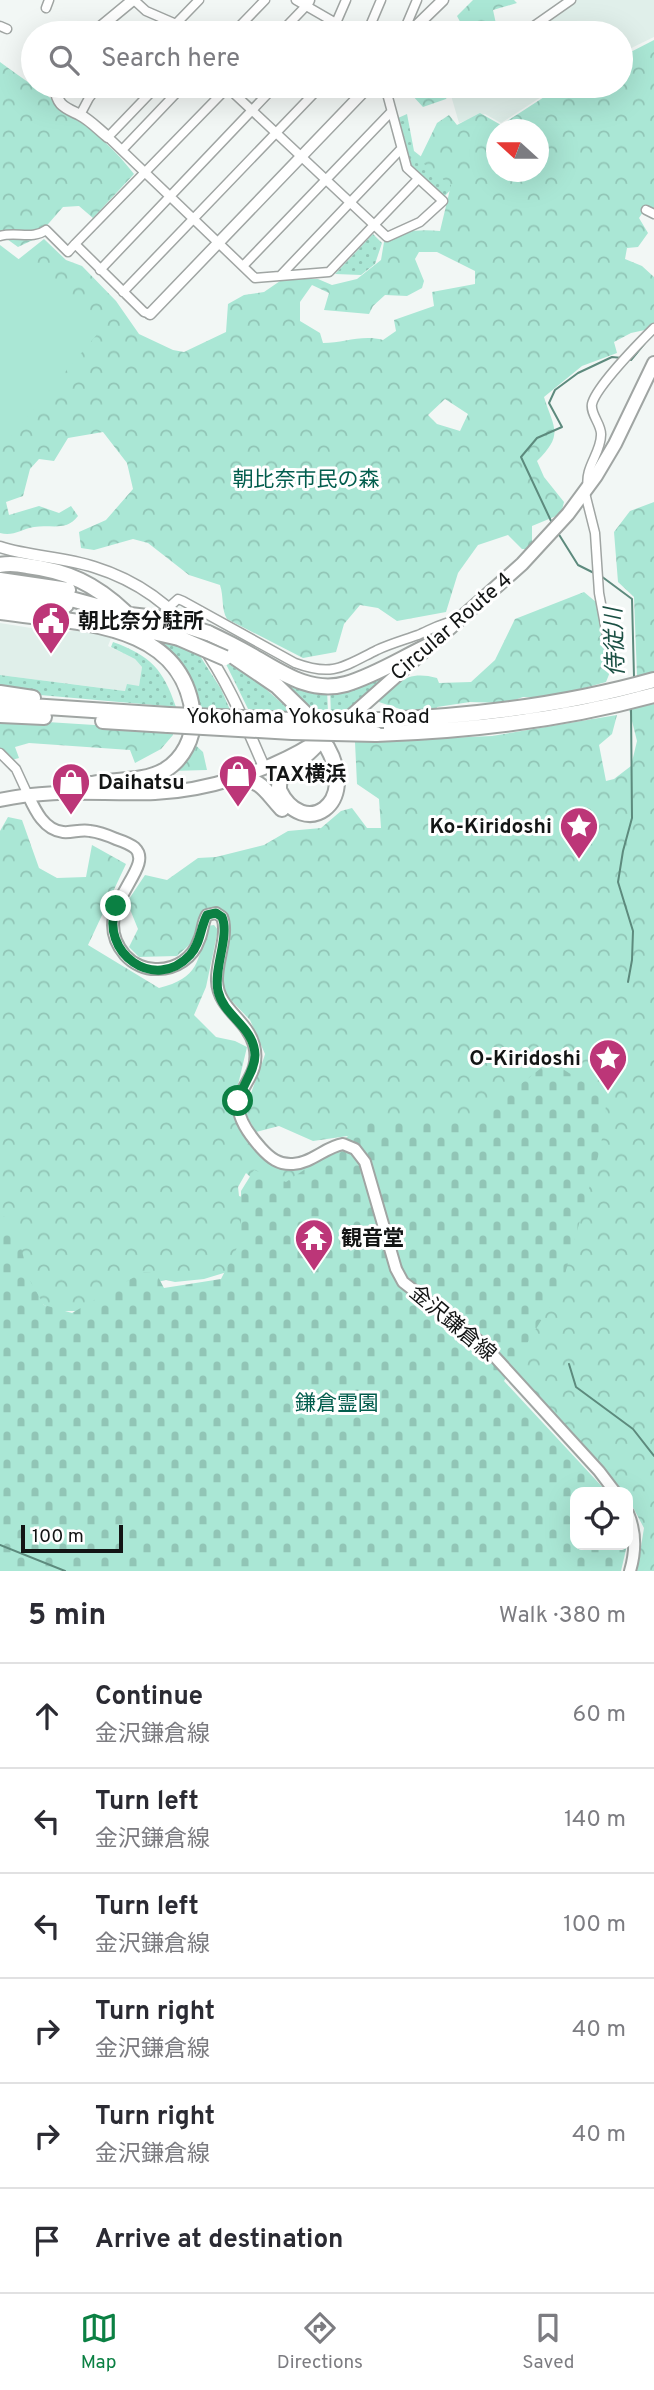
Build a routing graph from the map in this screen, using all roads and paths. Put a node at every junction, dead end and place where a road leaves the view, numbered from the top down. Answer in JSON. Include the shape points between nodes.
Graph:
{"nodes":[{"id":1,"x":134,"y":0,"type":"edge"},
{"id":2,"x":199,"y":0,"type":"edge"},
{"id":3,"x":265,"y":0,"type":"edge"},
{"id":4,"x":296,"y":0,"type":"edge"},
{"id":5,"x":345,"y":0,"type":"edge"},
{"id":6,"x":381,"y":0,"type":"edge"},
{"id":7,"x":416,"y":0,"type":"edge"},
{"id":8,"x":443,"y":0,"type":"edge"},
{"id":9,"x":571,"y":0,"type":"edge"},
{"id":10,"x":307,"y":3,"type":"edge"},
{"id":11,"x":108,"y":21,"type":"edge"},
{"id":12,"x":169,"y":21,"type":"edge"},
{"id":13,"x":179,"y":21,"type":"edge"},
{"id":14,"x":245,"y":21,"type":"edge"},
{"id":15,"x":291,"y":21,"type":"edge"},
{"id":16,"x":333,"y":21,"type":"edge"},
{"id":17,"x":337,"y":21,"type":"edge"},
{"id":18,"x":372,"y":21,"type":"edge"},
{"id":19,"x":407,"y":21,"type":"edge"},
{"id":20,"x":421,"y":21,"type":"edge"},
{"id":21,"x":541,"y":21,"type":"edge"},
{"id":22,"x":58,"y":98,"type":"edge"},
{"id":23,"x":91,"y":98,"type":"edge"},
{"id":24,"x":145,"y":98,"type":"edge"},
{"id":25,"x":169,"y":98,"type":"edge"},
{"id":26,"x":217,"y":98,"type":"edge"},
{"id":27,"x":240,"y":98,"type":"edge"},
{"id":28,"x":263,"y":98,"type":"edge"},
{"id":29,"x":309,"y":98,"type":"edge"},
{"id":30,"x":358,"y":98,"type":"edge"},
{"id":31,"x":388,"y":98,"type":"edge"},
{"id":32,"x":251,"y":110,"type":"junction"},
{"id":33,"x":391,"y":112,"type":"junction"},
{"id":34,"x":80,"y":115,"type":"junction"},
{"id":35,"x":275,"y":133,"type":"junction"},
{"id":36,"x":108,"y":137,"type":"junction"},
{"id":37,"x":401,"y":149,"type":"junction"},
{"id":38,"x":122,"y":150,"type":"junction"},
{"id":39,"x":301,"y":157,"type":"junction"},
{"id":40,"x":145,"y":173,"type":"junction"},
{"id":41,"x":418,"y":179,"type":"junction"},
{"id":42,"x":326,"y":181,"type":"junction"},
{"id":43,"x":169,"y":197,"type":"junction"},
{"id":44,"x":349,"y":203,"type":"junction"},
{"id":45,"x":193,"y":219,"type":"junction"},
{"id":46,"x":375,"y":227,"type":"junction"},
{"id":47,"x":0,"y":236,"type":"edge"},
{"id":48,"x":218,"y":243,"type":"junction"},
{"id":49,"x":75,"y":244,"type":"junction"},
{"id":50,"x":243,"y":266,"type":"junction"},
{"id":51,"x":100,"y":270,"type":"junction"},
{"id":52,"x":281,"y":275,"type":"junction"},
{"id":53,"x":124,"y":292,"type":"junction"},
{"id":54,"x":150,"y":314,"type":"joint"},
{"id":55,"x":654,"y":328,"type":"edge"},
{"id":56,"x":654,"y":363,"type":"edge"},
{"id":57,"x":586,"y":490,"type":"junction"},
{"id":58,"x":0,"y":547,"type":"edge"},
{"id":59,"x":0,"y":566,"type":"edge"},
{"id":60,"x":0,"y":574,"type":"edge"},
{"id":61,"x":0,"y":580,"type":"edge"},
{"id":62,"x":0,"y":588,"type":"edge"},
{"id":63,"x":0,"y":597,"type":"edge"},
{"id":64,"x":84,"y":599,"type":"junction"},
{"id":65,"x":0,"y":605,"type":"edge"},
{"id":66,"x":66,"y":605,"type":"junction"},
{"id":67,"x":125,"y":611,"type":"junction"},
{"id":68,"x":0,"y":612,"type":"edge"},
{"id":69,"x":166,"y":613,"type":"junction"},
{"id":70,"x":0,"y":618,"type":"edge"},
{"id":71,"x":459,"y":620,"type":"junction"},
{"id":72,"x":80,"y":624,"type":"junction"},
{"id":73,"x":178,"y":635,"type":"junction"},
{"id":74,"x":429,"y":645,"type":"junction"},
{"id":75,"x":610,"y":652,"type":"dead end"},
{"id":76,"x":654,"y":680,"type":"edge"},
{"id":77,"x":0,"y":693,"type":"edge"},
{"id":78,"x":654,"y":695,"type":"edge"},
{"id":79,"x":0,"y":704,"type":"edge"},
{"id":80,"x":580,"y":706,"type":"junction"},
{"id":81,"x":147,"y":714,"type":"junction"},
{"id":82,"x":0,"y":715,"type":"edge"},
{"id":83,"x":168,"y":720,"type":"junction"},
{"id":84,"x":323,"y":736,"type":"junction"},
{"id":85,"x":0,"y":753,"type":"edge"},
{"id":86,"x":264,"y":767,"type":"junction"},
{"id":87,"x":235,"y":777,"type":"junction"},
{"id":88,"x":66,"y":791,"type":"junction"},
{"id":89,"x":28,"y":795,"type":"junction"},
{"id":90,"x":0,"y":800,"type":"edge"},
{"id":91,"x":611,"y":1487,"type":"edge"},
{"id":92,"x":633,"y":1529,"type":"edge"},
{"id":93,"x":633,"y":1550,"type":"edge"},
{"id":94,"x":633,"y":1550,"type":"edge"},
{"id":95,"x":630,"y":1571,"type":"edge"}],
"edges":[{"from":1,"to":11,"type":"street"},
{"from":1,"to":12,"type":"street"},
{"from":2,"to":13,"type":"street"},
{"from":3,"to":14,"type":"street"},
{"from":4,"to":10,"type":"street"},
{"from":5,"to":17,"type":"street"},
{"from":6,"to":18,"type":"street"},
{"from":7,"to":19,"type":"street"},
{"from":8,"to":20,"type":"street"},
{"from":9,"to":21,"type":"street"},
{"from":10,"to":15,"type":"street"},
{"from":10,"to":16,"type":"street"},
{"from":22,"to":34,"type":"street","via":[[63,107]]},
{"from":23,"to":34,"type":"street"},
{"from":24,"to":36,"type":"street"},
{"from":25,"to":38,"type":"street"},
{"from":26,"to":40,"type":"street"},
{"from":27,"to":32,"type":"street"},
{"from":28,"to":32,"type":"street"},
{"from":29,"to":35,"type":"street"},
{"from":30,"to":39,"type":"street"},
{"from":31,"to":33,"type":"street"},
{"from":32,"to":35,"type":"street"},
{"from":32,"to":43,"type":"street"},
{"from":33,"to":37,"type":"street"},
{"from":33,"to":42,"type":"street"},
{"from":34,"to":36,"type":"street"},
{"from":35,"to":39,"type":"street"},
{"from":35,"to":45,"type":"street"},
{"from":36,"to":38,"type":"street"},
{"from":37,"to":41,"type":"street","via":[[407,168]]},
{"from":37,"to":44,"type":"street"},
{"from":38,"to":40,"type":"street"},
{"from":39,"to":42,"type":"street"},
{"from":39,"to":48,"type":"street"},
{"from":40,"to":43,"type":"street"},
{"from":40,"to":49,"type":"street"},
{"from":41,"to":46,"type":"street"},
{"from":41,"to":46,"type":"street","via":[[443,201],[420,222],[387,237]]},
{"from":42,"to":44,"type":"street"},
{"from":42,"to":50,"type":"street"},
{"from":43,"to":45,"type":"street"},
{"from":43,"to":51,"type":"street"},
{"from":44,"to":46,"type":"street"},
{"from":44,"to":52,"type":"street"},
{"from":45,"to":48,"type":"street"},
{"from":45,"to":53,"type":"street"},
{"from":46,"to":52,"type":"street","via":[[329,272]]},
{"from":47,"to":49,"type":"street","via":[[46,230],[68,252]]},
{"from":48,"to":50,"type":"street"},
{"from":48,"to":54,"type":"street"},
{"from":49,"to":51,"type":"street"},
{"from":50,"to":52,"type":"street","via":[[255,278]]},
{"from":51,"to":53,"type":"street"},
{"from":53,"to":54,"type":"street"},
{"from":55,"to":57,"type":"street","via":[[593,402],[601,434]]},
{"from":56,"to":57,"type":"main road","name":"Circular Route 4","via":[[615,444]]},
{"from":57,"to":71,"type":"main road","name":"Circular Route 4","via":[[522,564]]},
{"from":57,"to":75,"type":"street"},
{"from":58,"to":69,"type":"street","via":[[97,568],[137,586]]},
{"from":59,"to":67,"type":"highway","via":[[37,567],[77,577]]},
{"from":60,"to":64,"type":"highway","via":[[69,583]]},
{"from":61,"to":64,"type":"highway"},
{"from":62,"to":64,"type":"highway"},
{"from":63,"to":66,"type":"highway"},
{"from":64,"to":66,"type":"highway"},
{"from":64,"to":67,"type":"highway"},
{"from":65,"to":66,"type":"highway","via":[[60,609]]},
{"from":65,"to":72,"type":"highway"},
{"from":67,"to":69,"type":"highway"},
{"from":67,"to":73,"type":"highway"},
{"from":68,"to":72,"type":"highway"},
{"from":69,"to":71,"type":"street","via":[[178,599],[295,663],[329,671]]},
{"from":69,"to":74,"type":"highway","bridge":true,"via":[[292,679],[324,687],[361,679]]},
{"from":69,"to":86,"type":"street","via":[[192,632],[215,662]]},
{"from":70,"to":72,"type":"highway","via":[[64,627]]},
{"from":71,"to":74,"type":"main road","name":"Circular Route 4"},
{"from":72,"to":73,"type":"highway","via":[[120,624]]},
{"from":72,"to":88,"type":"highway","via":[[145,640],[166,656],[189,695],[193,722],[182,755],[164,770]]},
{"from":73,"to":84,"type":"highway","bridge":true,"via":[[224,654]]},
{"from":74,"to":84,"type":"main road","name":"Circular Route 4"},
{"from":76,"to":80,"type":"highway","name":"Yokohama Yokosuka Road"},
{"from":77,"to":81,"type":"highway"},
{"from":78,"to":80,"type":"highway","name":"Yokohama Yokosuka Road"},
{"from":79,"to":81,"type":"highway","name":"Yokohama Yokosuka Road"},
{"from":80,"to":83,"type":"highway","name":"Yokohama Yokosuka Road","bridge":true,"via":[[384,720]]},
{"from":80,"to":83,"type":"highway","name":"Yokohama Yokosuka Road","bridge":true,"via":[[491,727],[376,734]]},
{"from":81,"to":83,"type":"highway","name":"Yokohama Yokosuka Road"},
{"from":82,"to":83,"type":"highway","name":"Yokohama Yokosuka Road"},
{"from":84,"to":84,"type":"highway","via":[[281,775],[279,790],[297,811],[318,812],[335,794],[338,776]]},
{"from":84,"to":86,"type":"main road","name":"Circular Route 4"},
{"from":84,"to":87,"type":"highway","via":[[342,764],[345,785],[337,807],[322,819],[294,818],[262,785]]},
{"from":85,"to":89,"type":"street","via":[[16,769]]},
{"from":86,"to":87,"type":"main road","name":"Circular Route 4"},
{"from":87,"to":88,"type":"main road","name":"Circular Route 4","via":[[158,793]]},
{"from":88,"to":89,"type":"main road","name":"Circular Route 4"},
{"from":89,"to":90,"type":"main road","name":"Circular Route 4"},
{"from":89,"to":91,"type":"main road","name":"金沢鎌倉線","via":[[53,829],[90,830],[136,849],[137,870],[116,906],[112,928],[117,945],[137,965],[152,970],[177,965],[199,942],[207,915],[222,917],[219,993],[254,1046],[253,1065],[238,1101],[241,1123],[269,1157],[283,1164],[303,1162],[343,1144],[360,1154],[399,1276],[484,1345]]},
{"from":92,"to":93,"type":"main road"},
{"from":94,"to":95,"type":"main road"}]}
